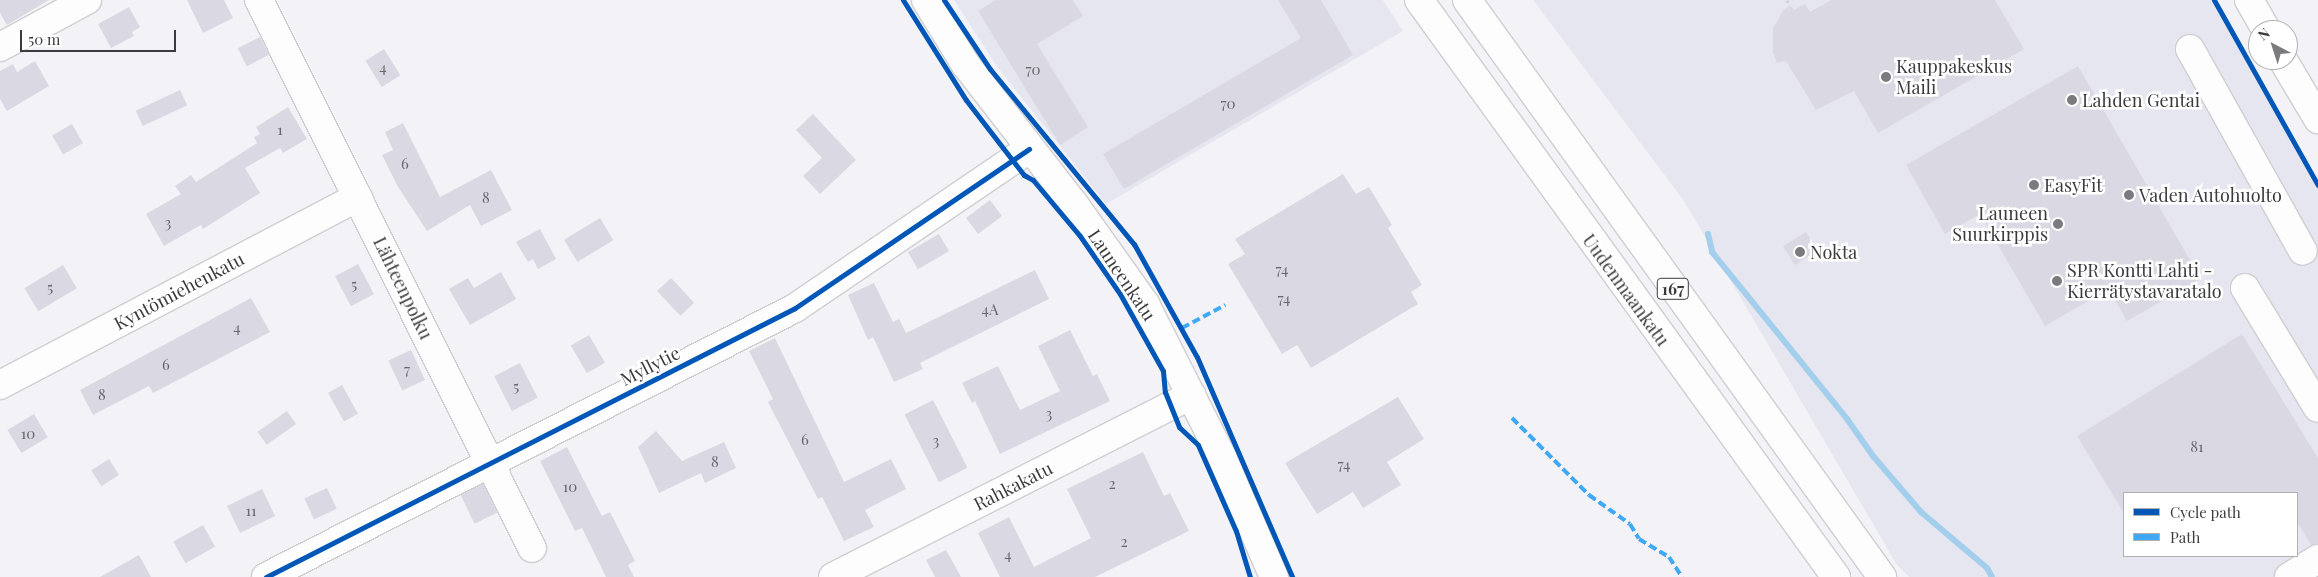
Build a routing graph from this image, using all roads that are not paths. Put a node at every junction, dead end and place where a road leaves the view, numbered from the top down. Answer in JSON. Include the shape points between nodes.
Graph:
{"nodes":[{"id":1,"x":87,"y":0,"type":"edge"},
{"id":2,"x":260,"y":0,"type":"edge"},
{"id":3,"x":926,"y":0,"type":"edge"},
{"id":4,"x":1419,"y":0,"type":"edge"},
{"id":5,"x":1467,"y":0,"type":"edge"},
{"id":6,"x":2249,"y":0,"type":"edge"},
{"id":7,"x":2260,"y":20,"type":"edge"},
{"id":8,"x":0,"y":47,"type":"edge"},
{"id":9,"x":2190,"y":49,"type":"dead end"},
{"id":10,"x":2290,"y":70,"type":"edge"},
{"id":11,"x":2318,"y":118,"type":"edge"},
{"id":12,"x":1029,"y":149,"type":"junction"},
{"id":13,"x":358,"y":197,"type":"junction"},
{"id":14,"x":2303,"y":251,"type":"dead end"},
{"id":15,"x":2244,"y":288,"type":"dead end"},
{"id":16,"x":0,"y":385,"type":"edge"},
{"id":17,"x":1192,"y":395,"type":"junction"},
{"id":18,"x":2318,"y":408,"type":"edge"},
{"id":19,"x":490,"y":463,"type":"junction"},
{"id":20,"x":532,"y":548,"type":"dead end"},
{"id":21,"x":2318,"y":559,"type":"edge"},
{"id":22,"x":266,"y":577,"type":"edge"},
{"id":23,"x":833,"y":577,"type":"edge"},
{"id":24,"x":1274,"y":577,"type":"edge"},
{"id":25,"x":1836,"y":577,"type":"edge"},
{"id":26,"x":1882,"y":577,"type":"edge"},
{"id":27,"x":2289,"y":577,"type":"edge"}],
"edges":[{"from":1,"to":8,"type":"street"},
{"from":2,"to":13,"type":"street","name":"Lähteenpolku"},
{"from":3,"to":12,"type":"street","name":"Launeenkatu","via":[[966,65]]},
{"from":4,"to":25,"type":"street","name":"Uudenmaankatu","number":"167"},
{"from":5,"to":26,"type":"street","number":"167"},
{"from":6,"to":7,"type":"street"},
{"from":9,"to":14,"type":"street"},
{"from":10,"to":11,"type":"street"},
{"from":12,"to":17,"type":"street","name":"Launeenkatu","via":[[1074,204],[1145,304]]},
{"from":12,"to":19,"type":"street","name":"Myllytie","via":[[795,308]]},
{"from":13,"to":16,"type":"street","name":"Kyntömiehenkatu"},
{"from":13,"to":19,"type":"street","name":"Lähteenpolku"},
{"from":15,"to":18,"type":"street"},
{"from":17,"to":23,"type":"street","name":"Rahkakatu"},
{"from":17,"to":24,"type":"street","name":"Launeenkatu"},
{"from":19,"to":20,"type":"street","name":"Lähteenpolku"},
{"from":19,"to":22,"type":"street","name":"Myllytie"},
{"from":21,"to":27,"type":"street"}]}
